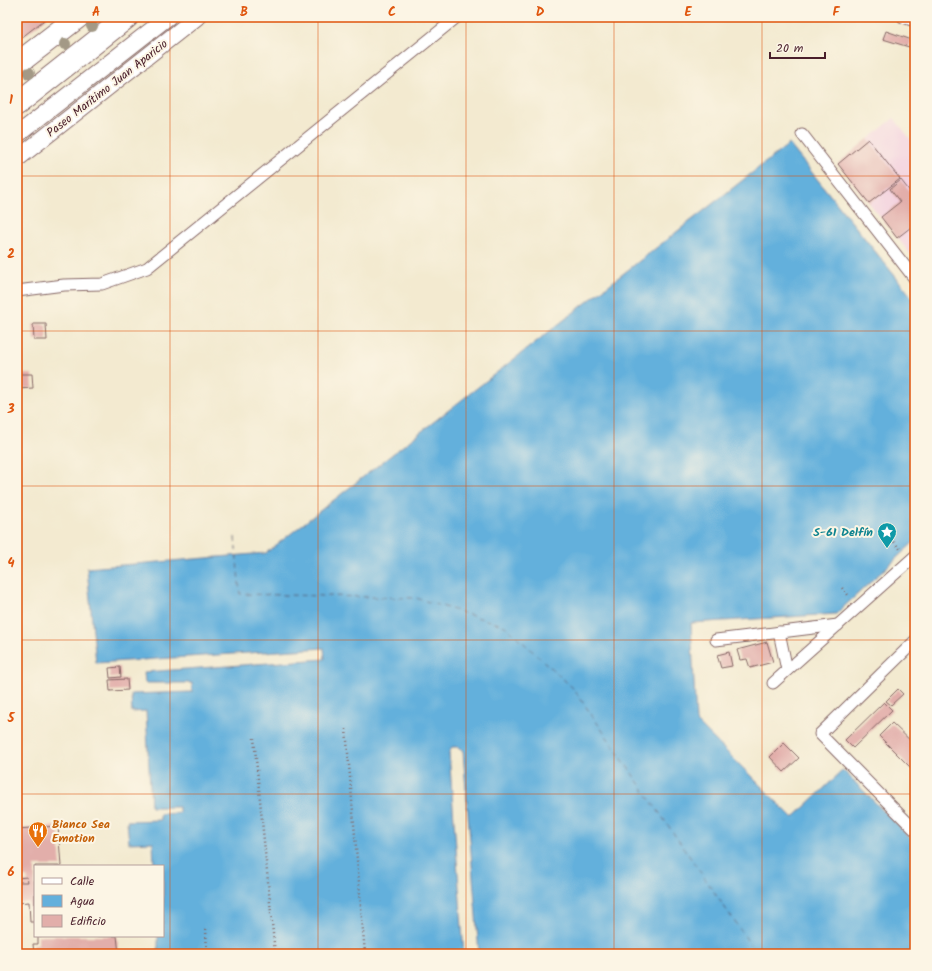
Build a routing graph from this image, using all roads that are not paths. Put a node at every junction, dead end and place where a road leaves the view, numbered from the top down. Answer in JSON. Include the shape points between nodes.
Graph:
{"nodes":[{"id":1,"x":78,"y":17,"type":"edge"},
{"id":2,"x":127,"y":17,"type":"edge"},
{"id":3,"x":168,"y":17,"type":"edge"},
{"id":4,"x":197,"y":17,"type":"edge"},
{"id":5,"x":457,"y":17,"type":"edge"},
{"id":6,"x":903,"y":17,"type":"edge"},
{"id":7,"x":915,"y":21,"type":"edge"},
{"id":8,"x":17,"y":64,"type":"edge"},
{"id":9,"x":17,"y":104,"type":"edge"},
{"id":10,"x":802,"y":134,"type":"dead end"},
{"id":11,"x":17,"y":135,"type":"edge"},
{"id":12,"x":17,"y":158,"type":"edge"},
{"id":13,"x":915,"y":279,"type":"edge"},
{"id":14,"x":17,"y":291,"type":"edge"},
{"id":15,"x":915,"y":556,"type":"edge"},
{"id":16,"x":838,"y":625,"type":"junction"},
{"id":17,"x":779,"y":632,"type":"junction"},
{"id":18,"x":716,"y":640,"type":"dead end"},
{"id":19,"x":915,"y":641,"type":"edge"},
{"id":20,"x":787,"y":670,"type":"junction"},
{"id":21,"x":773,"y":683,"type":"dead end"},
{"id":22,"x":915,"y":830,"type":"edge"}],
"edges":[{"from":1,"to":8,"type":"street"},
{"from":2,"to":9,"type":"street"},
{"from":3,"to":11,"type":"street"},
{"from":4,"to":12,"type":"street","name":"Paseo Marítimo Juan Aparicio"},
{"from":5,"to":14,"type":"lane","via":[[146,268],[102,284]]},
{"from":6,"to":7,"type":"lane"},
{"from":10,"to":13,"type":"lane"},
{"from":15,"to":16,"type":"lane"},
{"from":16,"to":17,"type":"lane"},
{"from":16,"to":20,"type":"lane"},
{"from":17,"to":18,"type":"lane"},
{"from":17,"to":20,"type":"lane"},
{"from":19,"to":22,"type":"lane","via":[[820,734]]},
{"from":20,"to":21,"type":"lane"}]}
